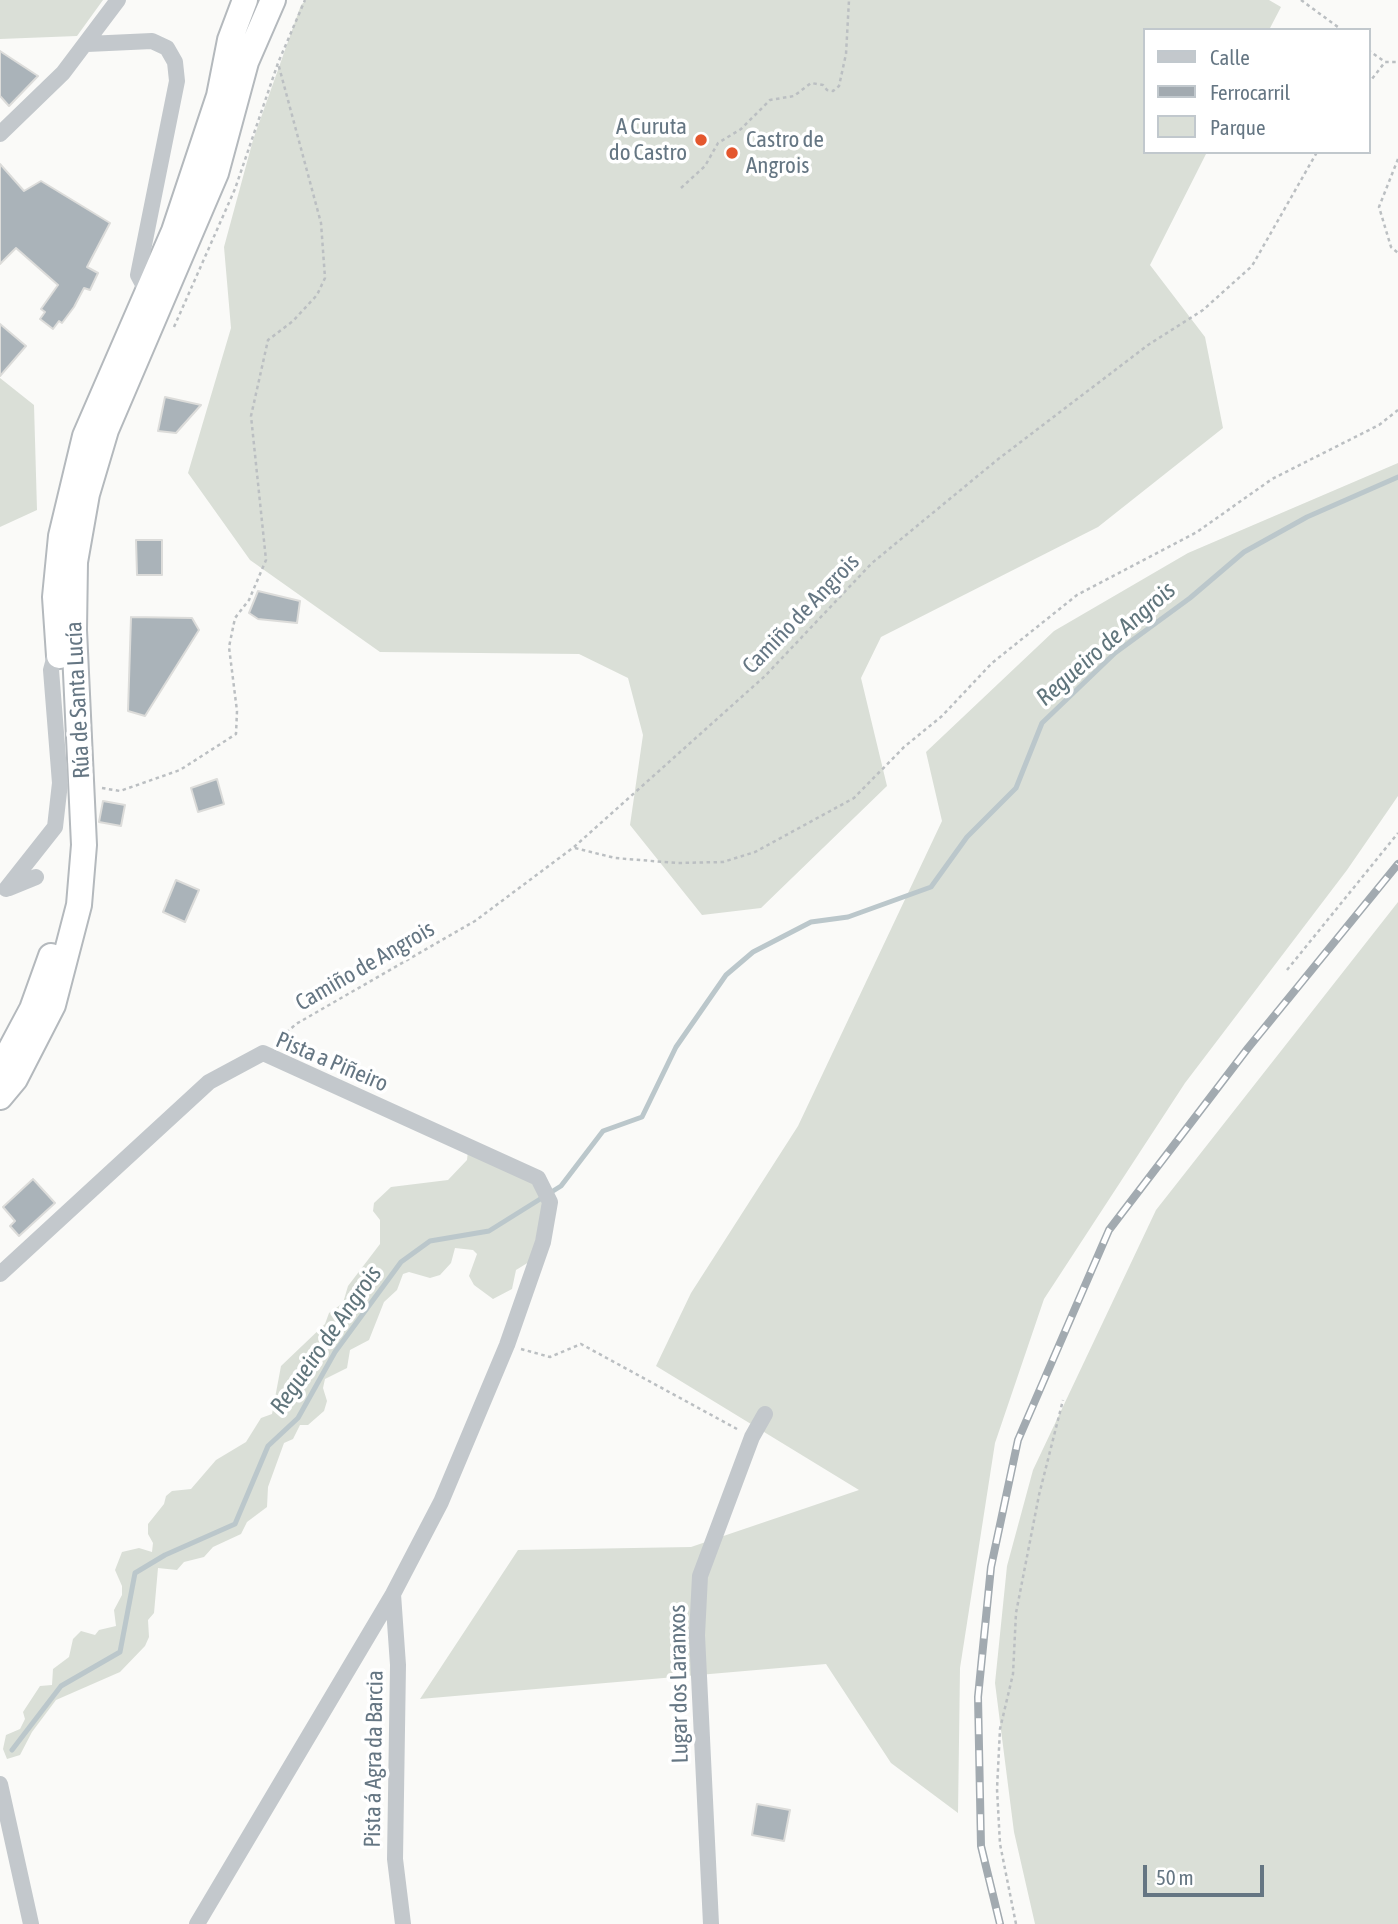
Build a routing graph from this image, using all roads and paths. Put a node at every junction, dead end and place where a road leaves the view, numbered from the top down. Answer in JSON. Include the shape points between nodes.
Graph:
{"nodes":[{"id":1,"x":118,"y":0,"type":"edge"},
{"id":2,"x":245,"y":0,"type":"edge"},
{"id":3,"x":273,"y":0,"type":"edge"},
{"id":4,"x":305,"y":0,"type":"edge"},
{"id":5,"x":849,"y":0,"type":"edge"},
{"id":6,"x":1301,"y":0,"type":"edge"},
{"id":7,"x":1339,"y":28,"type":"edge"},
{"id":8,"x":87,"y":44,"type":"junction"},
{"id":9,"x":1370,"y":51,"type":"edge"},
{"id":10,"x":1385,"y":62,"type":"junction"},
{"id":11,"x":1398,"y":62,"type":"edge"},
{"id":12,"x":1370,"y":81,"type":"edge"},
{"id":13,"x":0,"y":134,"type":"edge"},
{"id":14,"x":1316,"y":154,"type":"edge"},
{"id":15,"x":1398,"y":159,"type":"edge"},
{"id":16,"x":681,"y":188,"type":"dead end"},
{"id":17,"x":1398,"y":253,"type":"edge"},
{"id":18,"x":155,"y":296,"type":"junction"},
{"id":19,"x":1398,"y":410,"type":"edge"},
{"id":20,"x":58,"y":644,"type":"junction"},
{"id":21,"x":82,"y":786,"type":"junction"},
{"id":22,"x":1398,"y":833,"type":"edge"},
{"id":23,"x":574,"y":847,"type":"junction"},
{"id":24,"x":36,"y":877,"type":"dead end"},
{"id":25,"x":3,"y":891,"type":"edge"},
{"id":26,"x":1287,"y":970,"type":"dead end"},
{"id":27,"x":263,"y":1053,"type":"junction"},
{"id":28,"x":0,"y":1069,"type":"edge"},
{"id":29,"x":0,"y":1097,"type":"edge"},
{"id":30,"x":0,"y":1274,"type":"edge"},
{"id":31,"x":507,"y":1345,"type":"junction"},
{"id":32,"x":1063,"y":1400,"type":"dead end"},
{"id":33,"x":765,"y":1414,"type":"dead end"},
{"id":34,"x":752,"y":1437,"type":"junction"},
{"id":35,"x":393,"y":1594,"type":"junction"},
{"id":36,"x":0,"y":1784,"type":"edge"},
{"id":37,"x":31,"y":1924,"type":"edge"},
{"id":38,"x":197,"y":1924,"type":"edge"},
{"id":39,"x":403,"y":1924,"type":"edge"},
{"id":40,"x":711,"y":1924,"type":"edge"},
{"id":41,"x":1016,"y":1924,"type":"edge"}],
"edges":[{"from":1,"to":8,"type":"street"},
{"from":2,"to":18,"type":"highway"},
{"from":3,"to":18,"type":"highway","via":[[246,62],[216,173]]},
{"from":4,"to":21,"type":"path","via":[[278,64],[321,223],[325,278],[317,295],[268,340],[251,416],[266,560],[249,600],[235,618],[229,647],[236,734],[180,770],[120,791]]},
{"from":5,"to":16,"type":"path","via":[[839,86],[833,91],[811,83],[794,96],[769,100],[741,129],[718,143],[705,166]]},
{"from":6,"to":7,"type":"path"},
{"from":8,"to":13,"type":"street"},
{"from":8,"to":18,"type":"street","via":[[152,41],[167,48],[175,62],[177,81],[138,275]]},
{"from":9,"to":10,"type":"path"},
{"from":10,"to":11,"type":"path"},
{"from":10,"to":12,"type":"path"},
{"from":14,"to":23,"type":"path","name":"Camiño de Angrois","via":[[1252,266],[1203,310],[1148,345],[997,460],[872,564],[765,676]]},
{"from":15,"to":17,"type":"path","via":[[1379,207],[1391,247]]},
{"from":18,"to":20,"type":"highway","name":"Rúa de Santa Lucía","via":[[85,436],[61,536],[55,597]]},
{"from":18,"to":21,"type":"highway","name":"Rúa de Santa Lucía","via":[[106,430],[87,494],[78,549],[74,630]]},
{"from":19,"to":23,"type":"path","via":[[1367,431],[1272,479],[1196,532],[1077,595],[992,663],[854,798],[755,852],[723,862],[677,863],[615,858]]},
{"from":20,"to":25,"type":"street","via":[[51,670],[60,783],[54,827]]},
{"from":20,"to":28,"type":"highway","name":"Rúa de Santa Lucía","via":[[69,808],[66,882],[56,942],[32,1009]]},
{"from":21,"to":29,"type":"highway","name":"Rúa de Santa Lucía","via":[[79,905],[65,962],[53,1005],[15,1079]]},
{"from":22,"to":26,"type":"path"},
{"from":23,"to":27,"type":"path","name":"Camiño de Angrois","via":[[475,921],[296,1024]]},
{"from":24,"to":25,"type":"street"},
{"from":27,"to":30,"type":"street","name":"Pista a Piñeiro","via":[[209,1082]]},
{"from":27,"to":31,"type":"street","name":"Pista a Piñeiro","via":[[538,1178],[550,1202],[543,1242]]},
{"from":31,"to":34,"type":"path","via":[[550,1357],[581,1344]]},
{"from":31,"to":35,"type":"street","via":[[441,1502]]},
{"from":32,"to":41,"type":"path","via":[[1016,1613],[1013,1674],[1000,1729],[1000,1844]]},
{"from":33,"to":34,"type":"street","name":"Lugar dos Laranxos"},
{"from":34,"to":40,"type":"street","name":"Lugar dos Laranxos","via":[[700,1576],[697,1635]]},
{"from":35,"to":38,"type":"street"},
{"from":35,"to":39,"type":"street","name":"Pista á Agra da Barcia","via":[[398,1665],[395,1859]]},
{"from":36,"to":37,"type":"street"}]}
